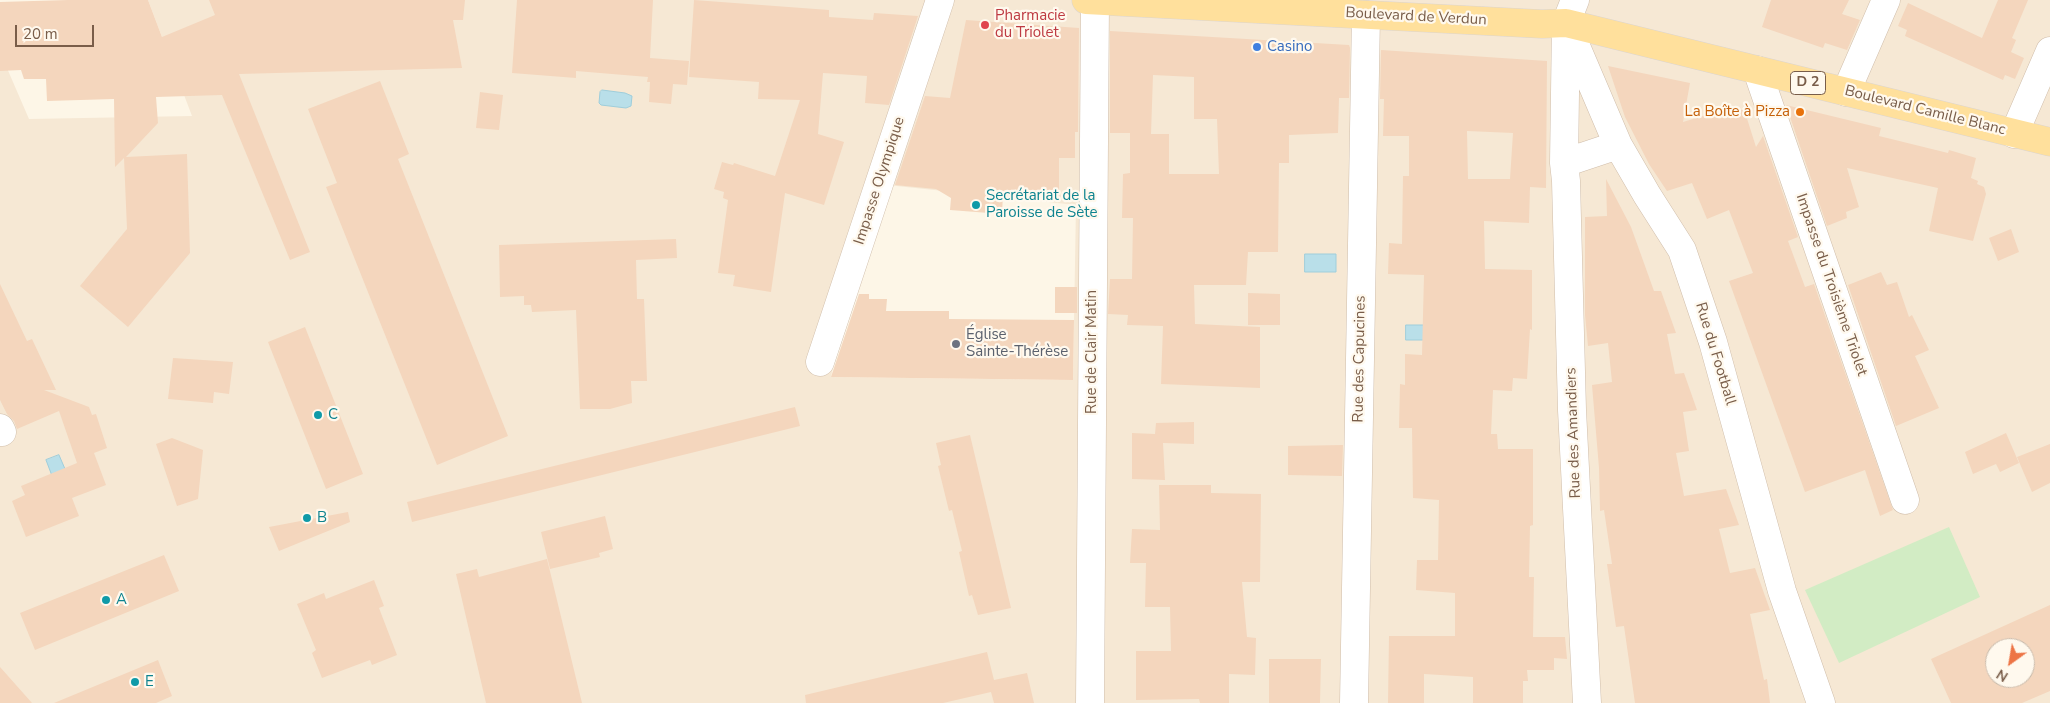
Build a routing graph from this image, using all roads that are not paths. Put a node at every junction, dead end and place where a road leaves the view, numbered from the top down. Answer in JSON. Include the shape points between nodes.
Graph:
{"nodes":[{"id":1,"x":940,"y":0,"type":"edge"},
{"id":2,"x":1091,"y":0,"type":"edge"},
{"id":3,"x":1886,"y":0,"type":"edge"},
{"id":4,"x":1571,"y":12,"type":"edge"},
{"id":5,"x":1366,"y":15,"type":"junction"},
{"id":6,"x":2050,"y":51,"type":"edge"},
{"id":7,"x":1757,"y":70,"type":"junction"},
{"id":8,"x":1846,"y":92,"type":"junction"},
{"id":9,"x":2014,"y":134,"type":"junction"},
{"id":10,"x":2050,"y":142,"type":"edge"},
{"id":11,"x":1618,"y":145,"type":"junction"},
{"id":12,"x":1564,"y":163,"type":"junction"},
{"id":13,"x":820,"y":362,"type":"dead end"},
{"id":14,"x":1905,"y":500,"type":"dead end"},
{"id":15,"x":1090,"y":703,"type":"edge"},
{"id":16,"x":1354,"y":703,"type":"edge"},
{"id":17,"x":1587,"y":703,"type":"edge"},
{"id":18,"x":1822,"y":703,"type":"edge"}],
"edges":[{"from":1,"to":13,"type":"street","name":"Impasse Olympique"},
{"from":2,"to":5,"type":"main road","name":"Boulevard de Verdun","number":"D 2"},
{"from":2,"to":15,"type":"street","name":"Rue de Clair Matin"},
{"from":3,"to":8,"type":"street"},
{"from":4,"to":5,"type":"main road","name":"Boulevard de Verdun","number":"D 2","via":[[1542,24]]},
{"from":4,"to":7,"type":"main road","name":"Boulevard Camille Blanc","number":"D 2"},
{"from":4,"to":11,"type":"street","name":"Rue du Football"},
{"from":4,"to":12,"type":"street","name":"Rue des Amandiers"},
{"from":5,"to":16,"type":"street","name":"Rue des Capucines"},
{"from":6,"to":9,"type":"street"},
{"from":7,"to":8,"type":"main road","name":"Boulevard Camille Blanc","number":"D 2"},
{"from":7,"to":14,"type":"street","name":"Impasse du Troisième Triolet"},
{"from":8,"to":9,"type":"main road","name":"Boulevard Camille Blanc","number":"D 2"},
{"from":9,"to":10,"type":"main road","name":"Boulevard Camille Blanc","number":"D 2"},
{"from":11,"to":12,"type":"street"},
{"from":11,"to":18,"type":"street","name":"Rue du Football","via":[[1682,250],[1713,342],[1782,591]]},
{"from":12,"to":17,"type":"street","name":"Rue des Amandiers","via":[[1572,410]]}]}
